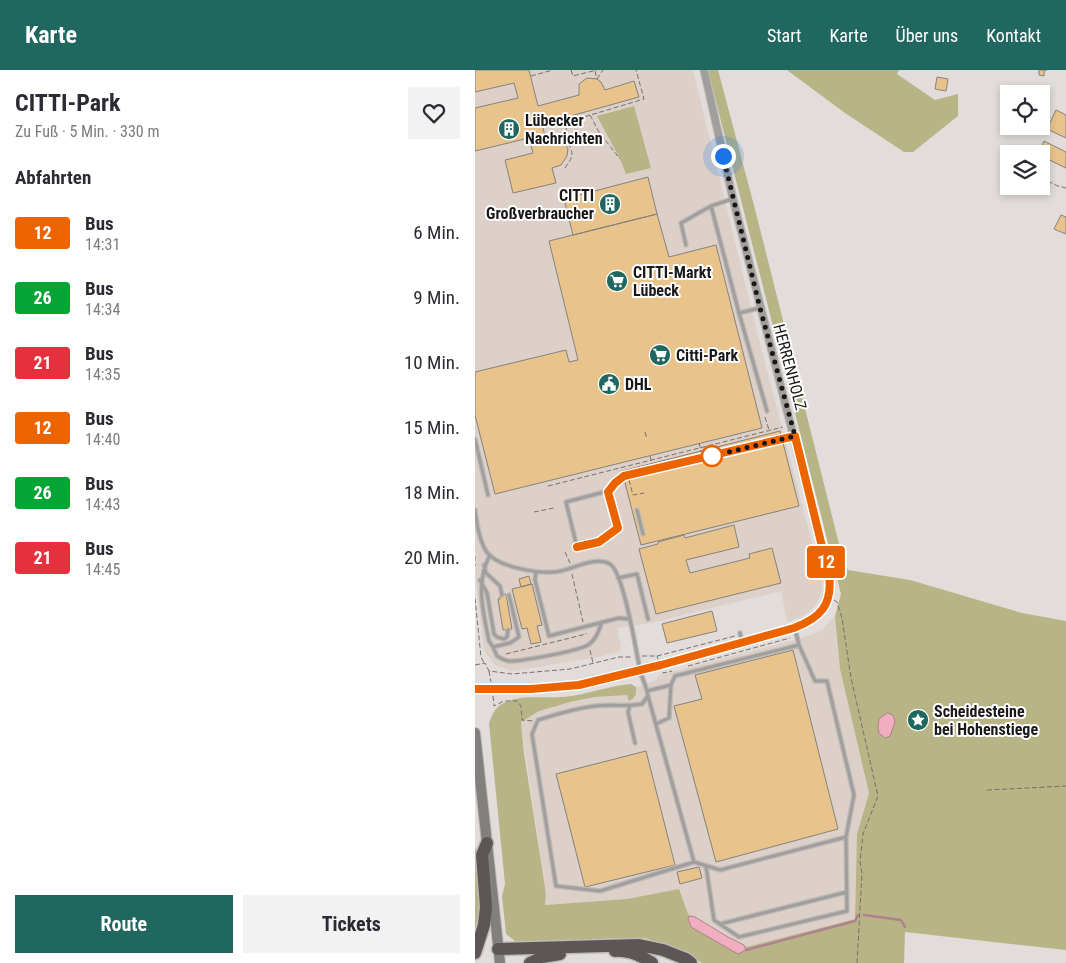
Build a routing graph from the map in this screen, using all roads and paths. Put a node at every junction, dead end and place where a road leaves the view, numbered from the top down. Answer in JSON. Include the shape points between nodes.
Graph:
{"nodes":[{"id":1,"x":553,"y":70,"type":"edge"},
{"id":2,"x":571,"y":70,"type":"edge"},
{"id":3,"x":595,"y":70,"type":"edge"},
{"id":4,"x":603,"y":70,"type":"edge"},
{"id":5,"x":636,"y":70,"type":"edge"},
{"id":6,"x":704,"y":70,"type":"edge"},
{"id":7,"x":531,"y":76,"type":"dead end"},
{"id":8,"x":589,"y":114,"type":"junction"},
{"id":9,"x":572,"y":148,"type":"junction"},
{"id":10,"x":568,"y":149,"type":"dead end"},
{"id":11,"x":621,"y":159,"type":"dead end"},
{"id":12,"x":565,"y":168,"type":"dead end"},
{"id":13,"x":1050,"y":182,"type":"edge"},
{"id":14,"x":1066,"y":188,"type":"edge"},
{"id":15,"x":733,"y":199,"type":"junction"},
{"id":16,"x":711,"y":206,"type":"junction"},
{"id":17,"x":686,"y":246,"type":"dead end"},
{"id":18,"x":760,"y":308,"type":"junction"},
{"id":19,"x":739,"y":313,"type":"junction"},
{"id":20,"x":767,"y":411,"type":"joint"},
{"id":21,"x":791,"y":425,"type":"junction"},
{"id":22,"x":769,"y":430,"type":"junction"},
{"id":23,"x":645,"y":432,"type":"dead end"},
{"id":24,"x":795,"y":436,"type":"junction"},
{"id":25,"x":475,"y":439,"type":"edge"},
{"id":26,"x":647,"y":439,"type":"dead end"},
{"id":27,"x":699,"y":443,"type":"dead end"},
{"id":28,"x":650,"y":456,"type":"dead end"},
{"id":29,"x":704,"y":462,"type":"dead end"},
{"id":30,"x":481,"y":466,"type":"junction"},
{"id":31,"x":475,"y":467,"type":"edge"},
{"id":32,"x":625,"y":468,"type":"junction"},
{"id":33,"x":655,"y":474,"type":"dead end"},
{"id":34,"x":628,"y":475,"type":"junction"},
{"id":35,"x":548,"y":486,"type":"dead end"},
{"id":36,"x":608,"y":492,"type":"junction"},
{"id":37,"x":644,"y":492,"type":"dead end"},
{"id":38,"x":488,"y":495,"type":"dead end"},
{"id":39,"x":554,"y":508,"type":"dead end"},
{"id":40,"x":475,"y":510,"type":"edge"},
{"id":41,"x":637,"y":510,"type":"dead end"},
{"id":42,"x":534,"y":512,"type":"dead end"},
{"id":43,"x":643,"y":534,"type":"dead end"},
{"id":44,"x":565,"y":552,"type":"dead end"},
{"id":45,"x":475,"y":556,"type":"edge"},
{"id":46,"x":490,"y":556,"type":"junction"},
{"id":47,"x":484,"y":565,"type":"junction"},
{"id":48,"x":475,"y":566,"type":"edge"},
{"id":49,"x":571,"y":568,"type":"junction"},
{"id":50,"x":536,"y":572,"type":"junction"},
{"id":51,"x":618,"y":578,"type":"junction"},
{"id":52,"x":480,"y":580,"type":"junction"},
{"id":53,"x":502,"y":595,"type":"dead end"},
{"id":54,"x":509,"y":595,"type":"dead end"},
{"id":55,"x":475,"y":598,"type":"edge"},
{"id":56,"x":837,"y":602,"type":"dead end"},
{"id":57,"x":629,"y":619,"type":"junction"},
{"id":58,"x":648,"y":619,"type":"dead end"},
{"id":59,"x":602,"y":622,"type":"junction"},
{"id":60,"x":584,"y":627,"type":"junction"},
{"id":61,"x":508,"y":630,"type":"dead end"},
{"id":62,"x":795,"y":632,"type":"junction"},
{"id":63,"x":740,"y":634,"type":"joint"},
{"id":64,"x":742,"y":643,"type":"junction"},
{"id":65,"x":799,"y":645,"type":"junction"},
{"id":66,"x":493,"y":647,"type":"junction"},
{"id":67,"x":506,"y":654,"type":"dead end"},
{"id":68,"x":657,"y":656,"type":"junction"},
{"id":69,"x":639,"y":657,"type":"junction"},
{"id":70,"x":485,"y":664,"type":"junction"},
{"id":71,"x":475,"y":665,"type":"edge"},
{"id":72,"x":661,"y":665,"type":"junction"},
{"id":73,"x":682,"y":668,"type":"dead end"},
{"id":74,"x":640,"y":670,"type":"junction"},
{"id":75,"x":489,"y":671,"type":"junction"},
{"id":76,"x":673,"y":671,"type":"dead end"},
{"id":77,"x":671,"y":685,"type":"junction"},
{"id":78,"x":492,"y":688,"type":"junction"},
{"id":79,"x":475,"y":689,"type":"edge"},
{"id":80,"x":648,"y":693,"type":"junction"},
{"id":81,"x":630,"y":706,"type":"junction"},
{"id":82,"x":538,"y":720,"type":"junction"},
{"id":83,"x":656,"y":724,"type":"junction"},
{"id":84,"x":475,"y":733,"type":"edge"},
{"id":85,"x":635,"y":743,"type":"dead end"},
{"id":86,"x":1066,"y":786,"type":"edge"},
{"id":87,"x":987,"y":790,"type":"dead end"},
{"id":88,"x":846,"y":837,"type":"junction"},
{"id":89,"x":487,"y":843,"type":"junction"},
{"id":90,"x":694,"y":862,"type":"junction"},
{"id":91,"x":706,"y":866,"type":"junction"},
{"id":92,"x":847,"y":892,"type":"junction"},
{"id":93,"x":720,"y":924,"type":"junction"},
{"id":94,"x":498,"y":949,"type":"junction"},
{"id":95,"x":475,"y":953,"type":"edge"},
{"id":96,"x":499,"y":963,"type":"edge"},
{"id":97,"x":530,"y":963,"type":"edge"},
{"id":98,"x":652,"y":963,"type":"edge"},
{"id":99,"x":691,"y":963,"type":"edge"},
{"id":100,"x":857,"y":963,"type":"edge"}],
"edges":[{"from":1,"to":7,"type":"path"},
{"from":2,"to":3,"type":"path","via":[[573,76]]},
{"from":3,"to":4,"type":"path","via":[[597,79]]},
{"from":5,"to":8,"type":"path","via":[[644,100]]},
{"from":6,"to":15,"type":"street","name":"HERRENHOLZ"},
{"from":8,"to":9,"type":"path","via":[[567,122],[566,136]]},
{"from":8,"to":11,"type":"path"},
{"from":9,"to":10,"type":"path"},
{"from":9,"to":12,"type":"path","via":[[572,158]]},
{"from":13,"to":14,"type":"path"},
{"from":15,"to":16,"type":"lane"},
{"from":15,"to":18,"type":"street","name":"HERRENHOLZ"},
{"from":16,"to":17,"type":"lane","via":[[681,223]]},
{"from":16,"to":19,"type":"lane"},
{"from":18,"to":19,"type":"lane"},
{"from":18,"to":21,"type":"street","name":"HERRENHOLZ"},
{"from":19,"to":20,"type":"lane"},
{"from":20,"to":22,"type":"path","via":[[764,414]]},
{"from":21,"to":22,"type":"path"},
{"from":21,"to":24,"type":"street","name":"HERRENHOLZ"},
{"from":22,"to":32,"type":"path"},
{"from":23,"to":26,"type":"path"},
{"from":24,"to":34,"type":"lane"},
{"from":24,"to":62,"type":"street","name":"HERRENHOLZ","via":[[830,581],[820,614]]},
{"from":25,"to":30,"type":"lane"},
{"from":27,"to":29,"type":"path","bridge":true},
{"from":28,"to":33,"type":"path","bridge":true},
{"from":30,"to":31,"type":"lane"},
{"from":30,"to":38,"type":"lane"},
{"from":32,"to":34,"type":"path"},
{"from":32,"to":35,"type":"path"},
{"from":34,"to":36,"type":"lane"},
{"from":34,"to":37,"type":"path","via":[[633,496]]},
{"from":36,"to":36,"type":"lane","via":[[618,528],[599,542],[577,547],[566,502]]},
{"from":39,"to":42,"type":"path"},
{"from":40,"to":46,"type":"lane","via":[[480,536]]},
{"from":41,"to":43,"type":"lane"},
{"from":44,"to":49,"type":"path"},
{"from":45,"to":48,"type":"path"},
{"from":46,"to":47,"type":"lane"},
{"from":46,"to":50,"type":"lane"},
{"from":47,"to":52,"type":"lane"},
{"from":47,"to":53,"type":"lane","via":[[486,573],[500,586]]},
{"from":49,"to":50,"type":"lane"},
{"from":49,"to":51,"type":"lane","via":[[600,561],[610,564]]},
{"from":49,"to":60,"type":"path"},
{"from":50,"to":60,"type":"lane","via":[[535,580],[549,636]]},
{"from":51,"to":57,"type":"lane"},
{"from":51,"to":58,"type":"lane","via":[[637,574]]},
{"from":52,"to":61,"type":"lane","via":[[487,593],[494,634],[504,639]]},
{"from":52,"to":66,"type":"lane","via":[[489,641]]},
{"from":54,"to":66,"type":"lane","via":[[519,637]]},
{"from":55,"to":70,"type":"path","via":[[481,657]]},
{"from":56,"to":100,"type":"path","via":[[877,796],[863,834]]},
{"from":57,"to":59,"type":"lane"},
{"from":57,"to":69,"type":"lane"},
{"from":59,"to":60,"type":"lane"},
{"from":59,"to":66,"type":"lane","via":[[588,645],[577,648],[507,661],[497,656]]},
{"from":60,"to":67,"type":"path","via":[[586,634]]},
{"from":62,"to":64,"type":"street","name":"HERRENHOLZ"},
{"from":62,"to":65,"type":"lane"},
{"from":62,"to":73,"type":"path"},
{"from":63,"to":64,"type":"lane"},
{"from":63,"to":68,"type":"path"},
{"from":64,"to":72,"type":"street","name":"HERRENHOLZ"},
{"from":65,"to":77,"type":"lane","via":[[675,676]]},
{"from":65,"to":88,"type":"lane","via":[[815,681],[827,681],[854,796]]},
{"from":68,"to":69,"type":"path"},
{"from":68,"to":72,"type":"path"},
{"from":69,"to":74,"type":"lane"},
{"from":69,"to":75,"type":"path","via":[[619,657],[570,669],[512,674]]},
{"from":70,"to":71,"type":"path"},
{"from":70,"to":75,"type":"path"},
{"from":72,"to":74,"type":"street","name":"HERRENHOLZ"},
{"from":72,"to":76,"type":"path","via":[[663,674]]},
{"from":74,"to":78,"type":"street","name":"HERRENHOLZ","via":[[579,685]]},
{"from":74,"to":80,"type":"lane"},
{"from":75,"to":78,"type":"path"},
{"from":77,"to":80,"type":"lane"},
{"from":77,"to":83,"type":"lane","via":[[669,718]]},
{"from":78,"to":79,"type":"street","name":"HERRENHOLZ"},
{"from":78,"to":82,"type":"path","via":[[494,706],[504,701],[517,701],[521,706],[522,720]]},
{"from":80,"to":81,"type":"lane","via":[[642,704]]},
{"from":80,"to":83,"type":"lane"},
{"from":81,"to":82,"type":"lane","via":[[597,706]]},
{"from":81,"to":85,"type":"lane","via":[[628,712]]},
{"from":82,"to":90,"type":"lane","via":[[532,734],[556,886],[600,891]]},
{"from":83,"to":90,"type":"lane"},
{"from":84,"to":89,"type":"main road"},
{"from":86,"to":87,"type":"path"},
{"from":88,"to":91,"type":"lane","via":[[719,870]]},
{"from":88,"to":92,"type":"lane"},
{"from":89,"to":94,"type":"main road"},
{"from":89,"to":95,"type":"highway","via":[[482,855],[486,907]]},
{"from":90,"to":91,"type":"lane"},
{"from":91,"to":93,"type":"lane","via":[[714,920]]},
{"from":92,"to":93,"type":"lane"},
{"from":92,"to":93,"type":"lane","via":[[847,911],[739,937]]},
{"from":94,"to":96,"type":"main road"},
{"from":94,"to":99,"type":"highway","via":[[639,944],[663,950]]},
{"from":97,"to":98,"type":"highway","via":[[553,954],[621,951]]}]}
